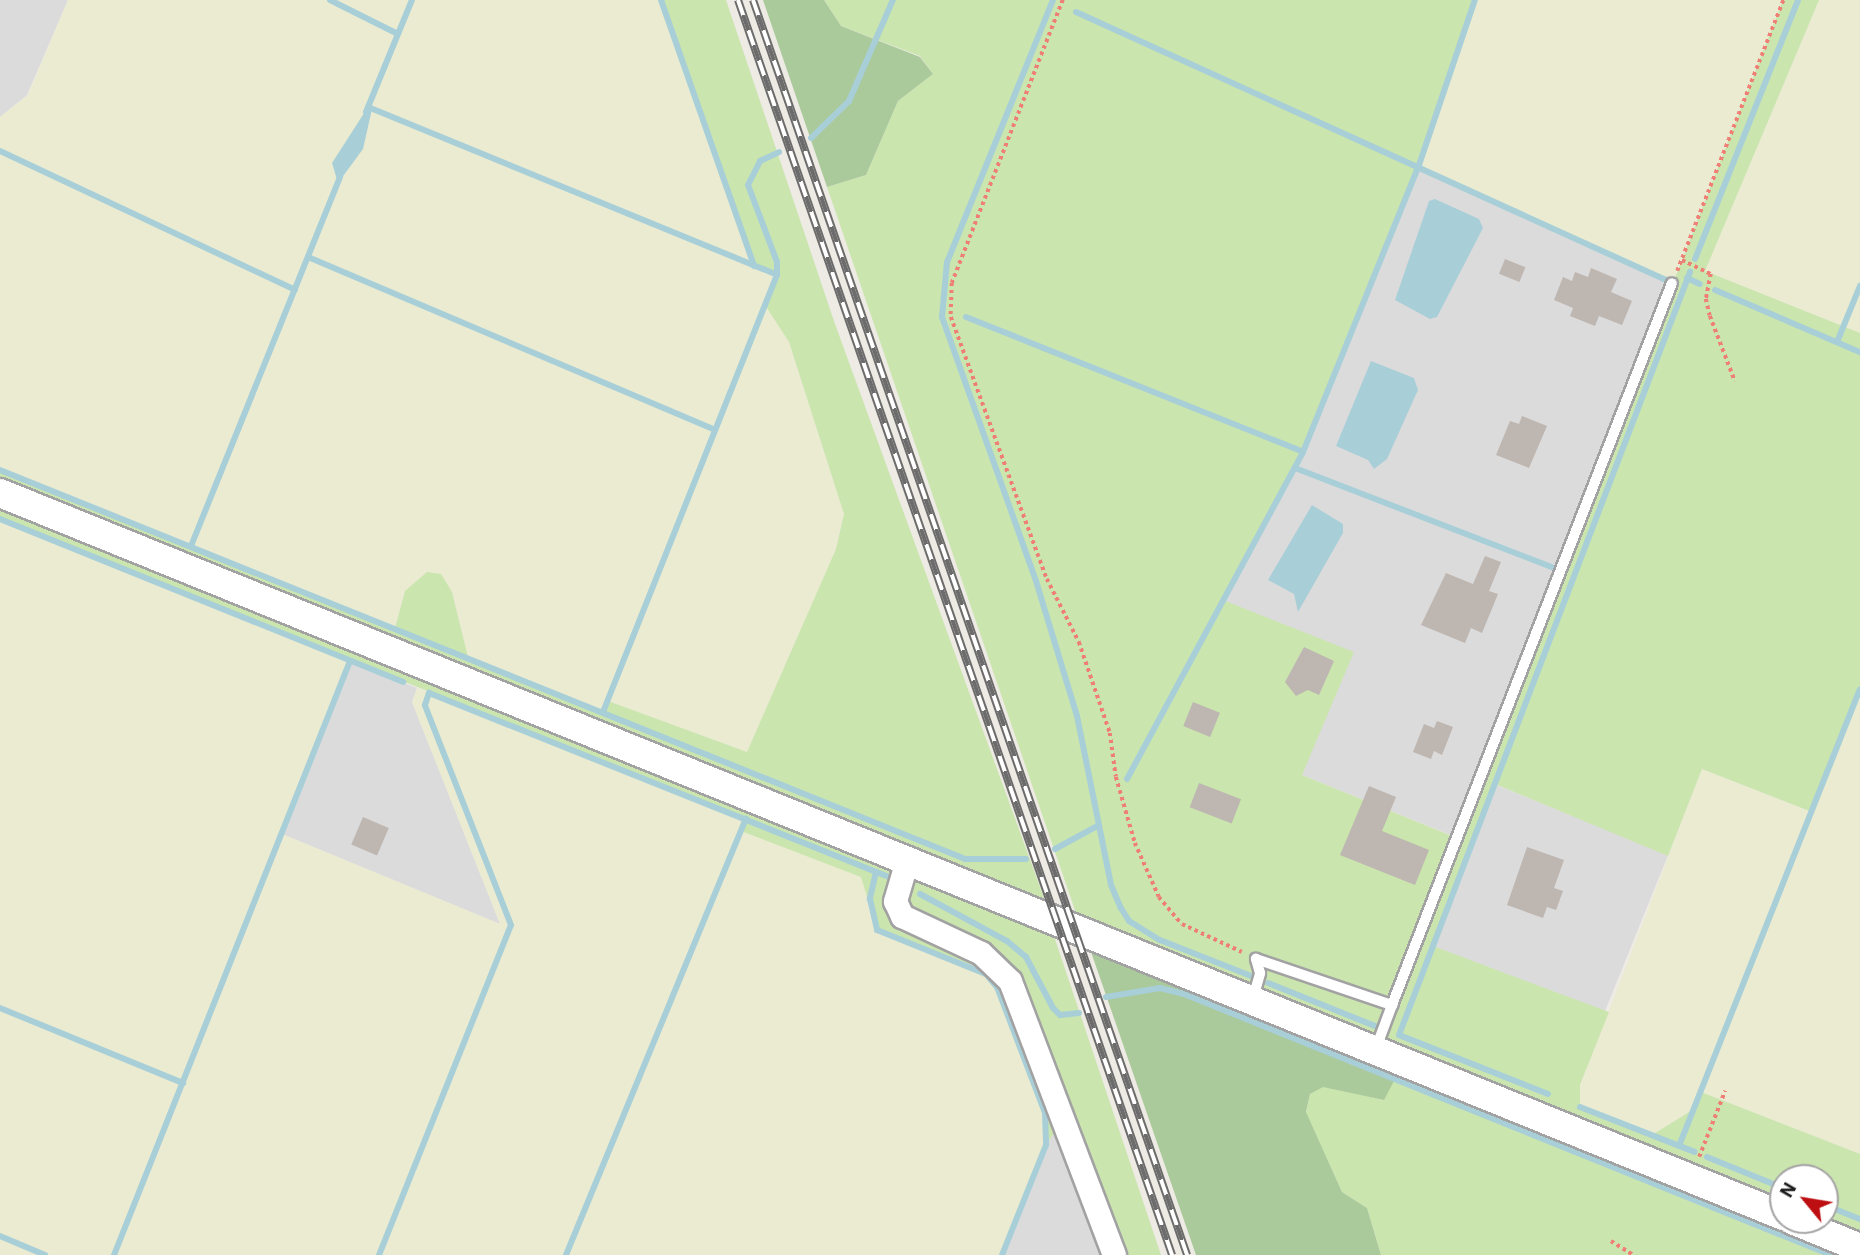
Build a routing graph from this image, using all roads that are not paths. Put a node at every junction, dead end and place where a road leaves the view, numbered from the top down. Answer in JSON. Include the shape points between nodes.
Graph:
{"nodes":[{"id":1,"x":1672,"y":283,"type":"road end"},
{"id":2,"x":0,"y":493,"type":"edge"},
{"id":3,"x":907,"y":860,"type":"junction"},
{"id":4,"x":1252,"y":1001,"type":"junction"},
{"id":5,"x":1392,"y":1005,"type":"junction"},
{"id":6,"x":1375,"y":1051,"type":"junction"},
{"id":7,"x":1769,"y":1210,"type":"edge"},
{"id":8,"x":1826,"y":1234,"type":"edge"},
{"id":9,"x":1860,"y":1248,"type":"edge"},
{"id":10,"x":1114,"y":1255,"type":"edge"}],
"edges":[{"from":1,"to":5,"type":"lane"},
{"from":2,"to":3,"type":"street"},
{"from":3,"to":4,"type":"street"},
{"from":3,"to":10,"type":"street","via":[[895,901],[902,916],[982,953],[1010,981]]},
{"from":4,"to":5,"type":"lane","via":[[1260,973],[1256,959]]},
{"from":4,"to":6,"type":"street"},
{"from":5,"to":6,"type":"lane"},
{"from":6,"to":7,"type":"street"},
{"from":8,"to":9,"type":"street"}]}
